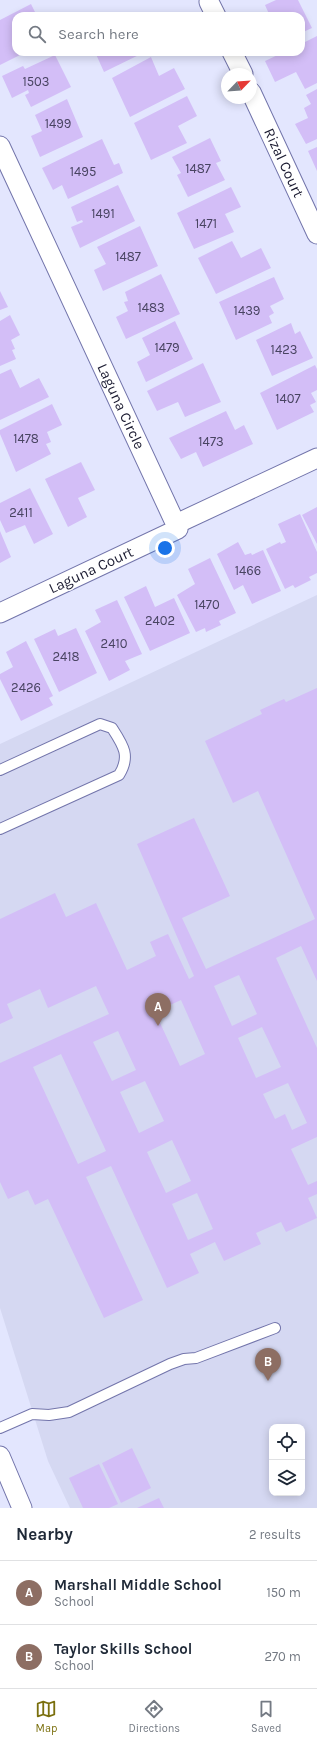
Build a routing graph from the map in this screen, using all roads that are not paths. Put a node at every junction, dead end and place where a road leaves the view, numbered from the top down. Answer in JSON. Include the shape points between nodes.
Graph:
{"nodes":[{"id":1,"x":234,"y":56,"type":"edge"},
{"id":2,"x":240,"y":68,"type":"edge"},
{"id":3,"x":257,"y":104,"type":"edge"},
{"id":4,"x":0,"y":146,"type":"edge"},
{"id":5,"x":317,"y":234,"type":"edge"},
{"id":6,"x":317,"y":458,"type":"edge"},
{"id":7,"x":176,"y":524,"type":"junction"},
{"id":8,"x":0,"y":613,"type":"edge"},
{"id":9,"x":0,"y":770,"type":"edge"},
{"id":10,"x":0,"y":829,"type":"edge"},
{"id":11,"x":275,"y":1328,"type":"dead end"},
{"id":12,"x":0,"y":1428,"type":"edge"},
{"id":13,"x":0,"y":1456,"type":"edge"},
{"id":14,"x":22,"y":1508,"type":"edge"}],
"edges":[{"from":1,"to":2,"type":"street"},
{"from":3,"to":5,"type":"street","name":"Rizal Court"},
{"from":4,"to":7,"type":"street","name":"Laguna Circle"},
{"from":6,"to":7,"type":"street"},
{"from":7,"to":8,"type":"street","name":"Laguna Court","via":[[178,529]]},
{"from":9,"to":10,"type":"lane","via":[[100,724],[112,728],[125,753],[126,764],[120,775]]},
{"from":11,"to":12,"type":"lane","via":[[196,1358],[170,1364],[69,1412],[32,1414]]},
{"from":13,"to":14,"type":"street"}]}
